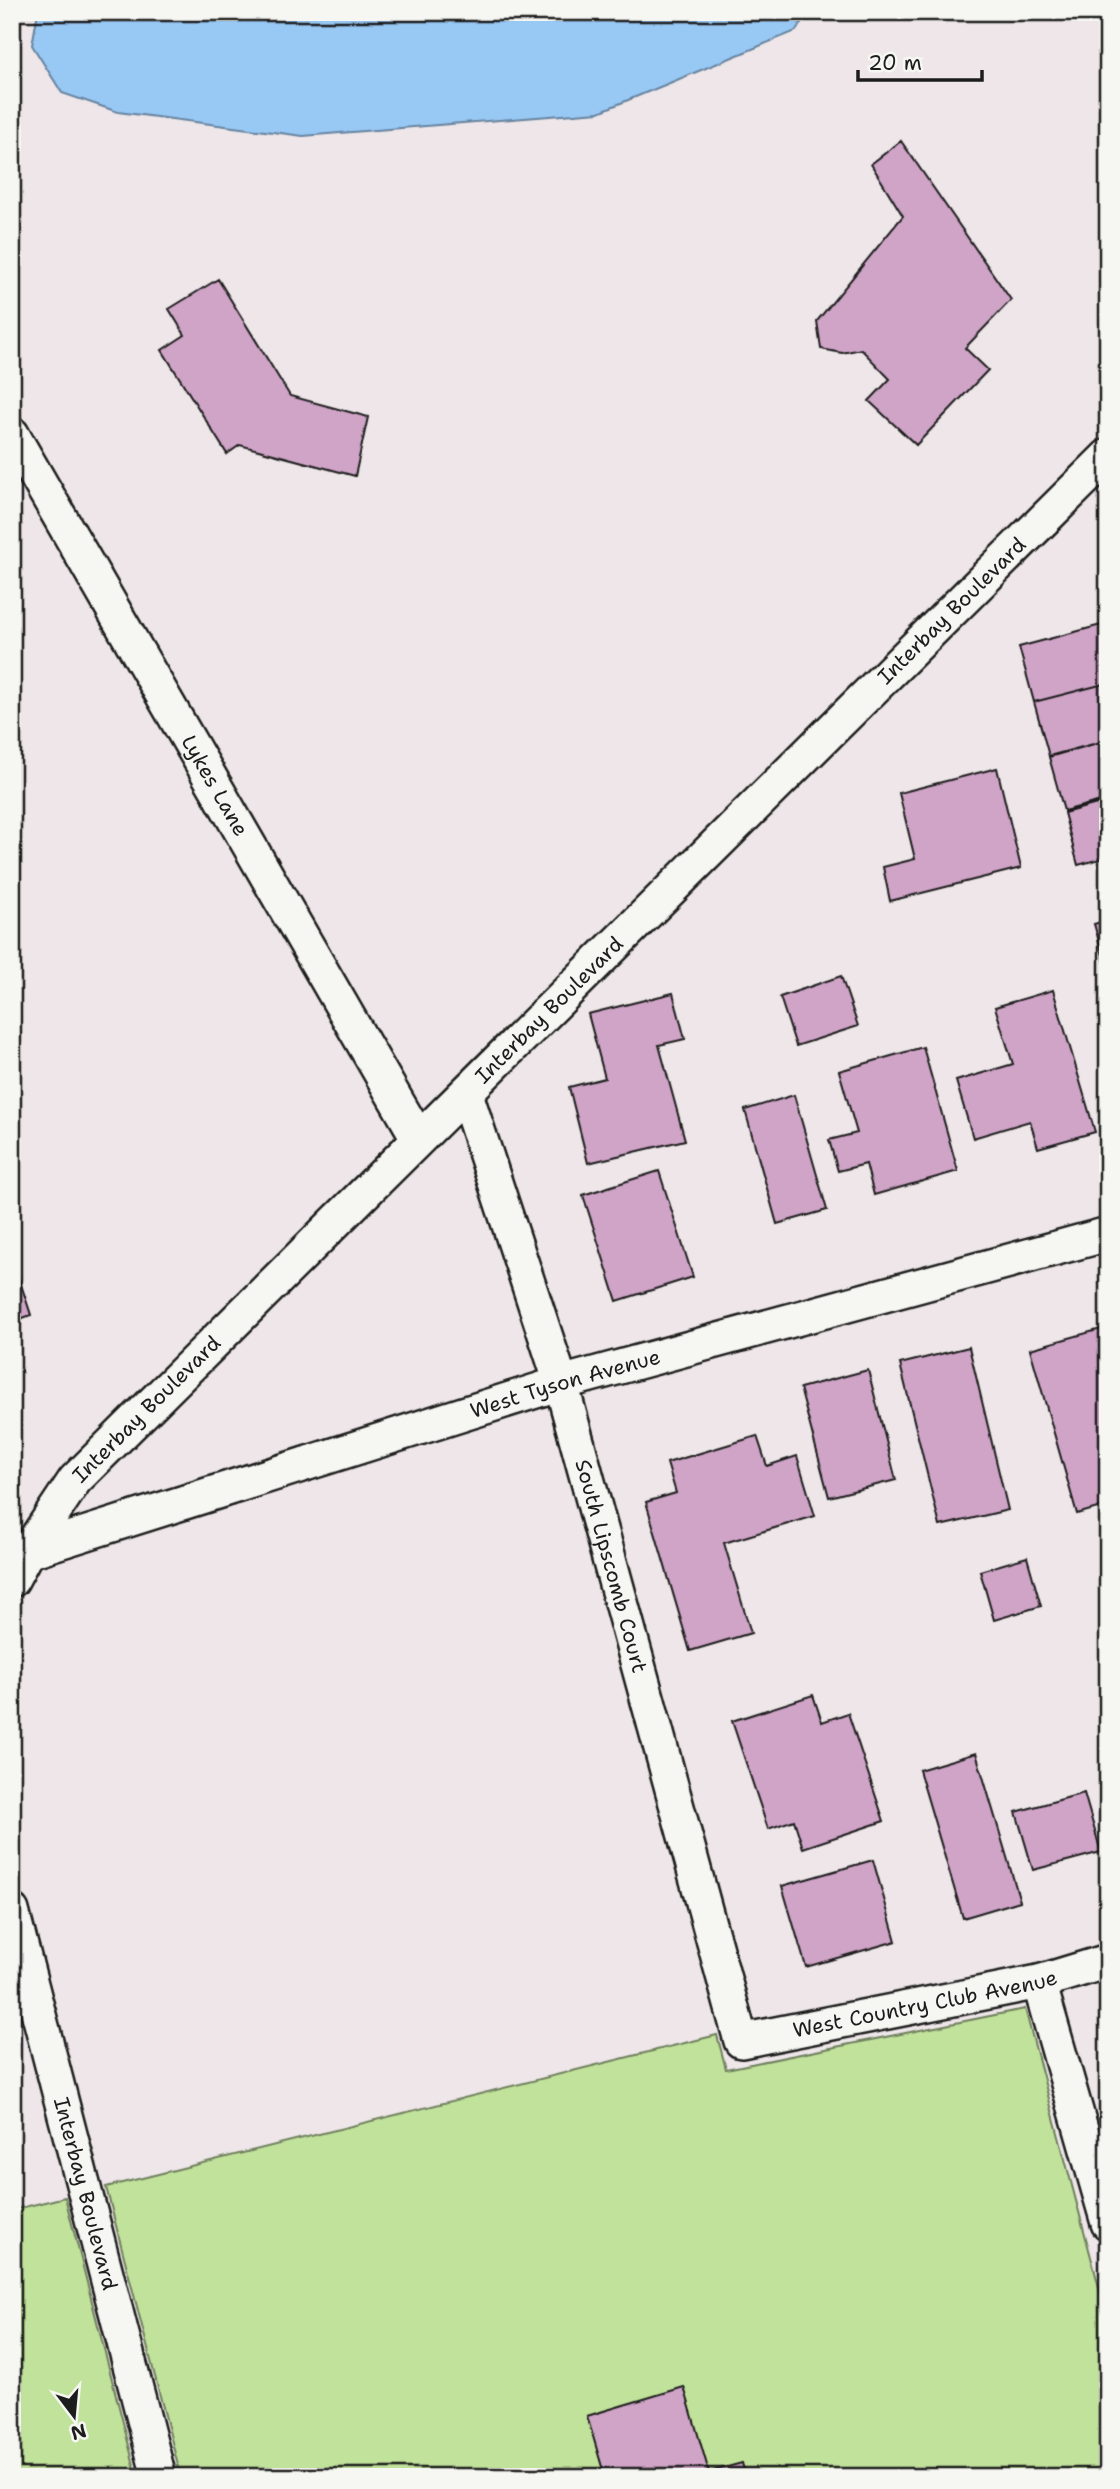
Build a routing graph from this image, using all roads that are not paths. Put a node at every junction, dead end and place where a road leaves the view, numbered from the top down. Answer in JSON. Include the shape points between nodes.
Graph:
{"nodes":[{"id":1,"x":12,"y":434,"type":"edge"},
{"id":2,"x":1108,"y":456,"type":"edge"},
{"id":3,"x":466,"y":1094,"type":"junction"},
{"id":4,"x":418,"y":1138,"type":"junction"},
{"id":5,"x":1108,"y":1234,"type":"edge"},
{"id":6,"x":561,"y":1383,"type":"junction"},
{"id":7,"x":20,"y":1566,"type":"edge"},
{"id":8,"x":12,"y":1911,"type":"edge"},
{"id":9,"x":1108,"y":1961,"type":"edge"},
{"id":10,"x":1039,"y":1982,"type":"junction"},
{"id":11,"x":741,"y":2040,"type":"joint"},
{"id":12,"x":1108,"y":2222,"type":"edge"},
{"id":13,"x":159,"y":2477,"type":"edge"}],
"edges":[{"from":1,"to":4,"type":"street","name":"Lykes Lane"},
{"from":2,"to":3,"type":"street","name":"Interbay Boulevard"},
{"from":3,"to":4,"type":"street","name":"Interbay Boulevard"},
{"from":3,"to":6,"type":"street","name":"South Lipscomb Court"},
{"from":4,"to":7,"type":"street","name":"Interbay Boulevard","via":[[75,1480]]},
{"from":5,"to":6,"type":"street","name":"West Tyson Avenue"},
{"from":6,"to":7,"type":"street","name":"West Tyson Avenue"},
{"from":6,"to":11,"type":"street","name":"South Lipscomb Court"},
{"from":8,"to":13,"type":"street","name":"Interbay Boulevard"},
{"from":9,"to":10,"type":"street","name":"West Country Club Avenue"},
{"from":10,"to":11,"type":"street","name":"West Country Club Avenue"},
{"from":10,"to":12,"type":"street"}]}
